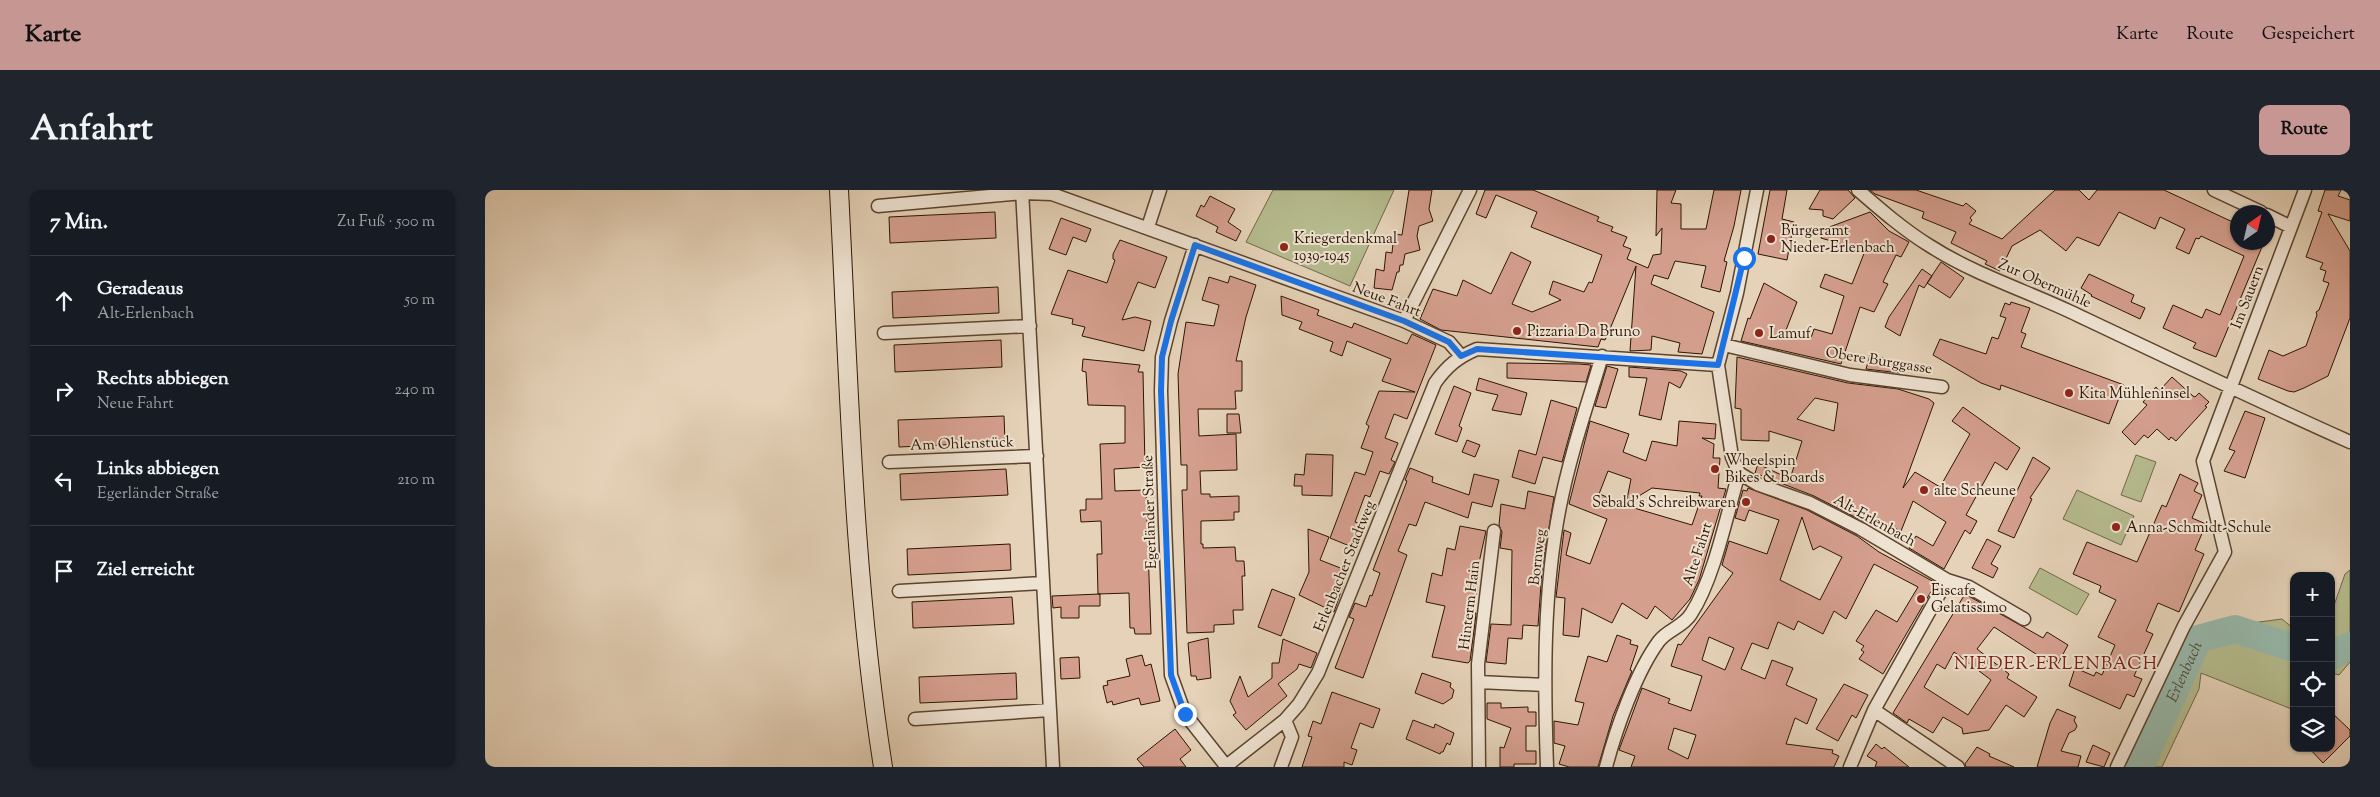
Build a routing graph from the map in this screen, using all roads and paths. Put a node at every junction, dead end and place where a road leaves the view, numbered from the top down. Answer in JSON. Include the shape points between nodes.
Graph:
{"nodes":[{"id":1,"x":839,"y":190,"type":"edge"},
{"id":2,"x":1160,"y":190,"type":"edge"},
{"id":3,"x":1470,"y":190,"type":"edge"},
{"id":4,"x":1757,"y":190,"type":"edge"},
{"id":5,"x":1858,"y":190,"type":"edge"},
{"id":6,"x":2214,"y":190,"type":"edge"},
{"id":7,"x":2305,"y":190,"type":"edge"},
{"id":8,"x":1022,"y":192,"type":"edge"},
{"id":9,"x":2246,"y":205,"type":"edge"},
{"id":10,"x":878,"y":206,"type":"dead end"},
{"id":11,"x":2275,"y":219,"type":"edge"},
{"id":12,"x":1148,"y":227,"type":"junction"},
{"id":13,"x":2291,"y":227,"type":"junction"},
{"id":14,"x":1195,"y":245,"type":"junction"},
{"id":15,"x":1404,"y":321,"type":"junction"},
{"id":16,"x":1030,"y":326,"type":"junction"},
{"id":17,"x":884,"y":334,"type":"dead end"},
{"id":18,"x":1724,"y":345,"type":"junction"},
{"id":19,"x":1461,"y":356,"type":"junction"},
{"id":20,"x":1602,"y":356,"type":"junction"},
{"id":21,"x":1718,"y":365,"type":"junction"},
{"id":22,"x":1942,"y":387,"type":"dead end"},
{"id":23,"x":2230,"y":388,"type":"junction"},
{"id":24,"x":2350,"y":442,"type":"edge"},
{"id":25,"x":1037,"y":456,"type":"junction"},
{"id":26,"x":889,"y":462,"type":"dead end"},
{"id":27,"x":1739,"y":473,"type":"junction"},
{"id":28,"x":1494,"y":531,"type":"dead end"},
{"id":29,"x":1947,"y":580,"type":"junction"},
{"id":30,"x":1043,"y":583,"type":"junction"},
{"id":31,"x":899,"y":591,"type":"dead end"},
{"id":32,"x":2024,"y":618,"type":"dead end"},
{"id":33,"x":1479,"y":682,"type":"junction"},
{"id":34,"x":1545,"y":685,"type":"junction"},
{"id":35,"x":1050,"y":710,"type":"junction"},
{"id":36,"x":1874,"y":710,"type":"junction"},
{"id":37,"x":915,"y":719,"type":"dead end"},
{"id":38,"x":1285,"y":720,"type":"junction"},
{"id":39,"x":883,"y":767,"type":"edge"},
{"id":40,"x":1053,"y":767,"type":"edge"},
{"id":41,"x":1226,"y":767,"type":"edge"},
{"id":42,"x":1281,"y":767,"type":"edge"},
{"id":43,"x":1479,"y":767,"type":"edge"},
{"id":44,"x":1547,"y":767,"type":"edge"},
{"id":45,"x":1606,"y":767,"type":"edge"},
{"id":46,"x":1850,"y":767,"type":"edge"},
{"id":47,"x":1958,"y":767,"type":"edge"},
{"id":48,"x":2117,"y":767,"type":"edge"}],
"edges":[{"from":1,"to":39,"type":"main road","via":[[861,577],[870,686]]},
{"from":2,"to":12,"type":"street"},
{"from":3,"to":15,"type":"street"},
{"from":4,"to":18,"type":"street"},
{"from":5,"to":23,"type":"street","name":"Zur Obermühle","via":[[1938,251]]},
{"from":6,"to":9,"type":"street"},
{"from":7,"to":13,"type":"street","name":"Im Sauern"},
{"from":8,"to":10,"type":"street"},
{"from":8,"to":12,"type":"street","name":"Neue Fahrt","via":[[1052,194]]},
{"from":8,"to":16,"type":"street","name":"Am Ohlenstück"},
{"from":11,"to":13,"type":"street"},
{"from":12,"to":14,"type":"street","name":"Neue Fahrt"},
{"from":13,"to":23,"type":"street","name":"Im Sauern"},
{"from":14,"to":15,"type":"street","name":"Neue Fahrt"},
{"from":14,"to":41,"type":"street","name":"Egerländer Straße","via":[[1162,357],[1171,675],[1185,714]]},
{"from":15,"to":19,"type":"street","name":"Neue Fahrt","via":[[1449,342]]},
{"from":16,"to":17,"type":"street"},
{"from":16,"to":25,"type":"street","name":"Am Ohlenstück"},
{"from":18,"to":21,"type":"street"},
{"from":18,"to":22,"type":"street","name":"Obere Burggasse","via":[[1850,375]]},
{"from":19,"to":20,"type":"street","via":[[1477,349]]},
{"from":19,"to":38,"type":"street","name":"Erlenbacher Stadtweg","via":[[1447,366],[1435,383],[1318,673]]},
{"from":20,"to":21,"type":"street"},
{"from":20,"to":34,"type":"street","name":"Bornweg","via":[[1560,506],[1549,586]]},
{"from":21,"to":27,"type":"street","via":[[1732,457]]},
{"from":23,"to":24,"type":"street","name":"Zur Obermühle"},
{"from":23,"to":48,"type":"street","via":[[2203,461],[2225,552],[2184,626]]},
{"from":25,"to":26,"type":"street","name":"Am Ohlenstück"},
{"from":25,"to":30,"type":"street","name":"Am Ohlenstück"},
{"from":27,"to":29,"type":"street","name":"Alt-Erlenbach","via":[[1757,484],[1819,507]]},
{"from":27,"to":45,"type":"street","name":"Alte Fahrt","via":[[1704,590],[1691,615],[1677,629],[1661,638],[1648,657],[1618,728]]},
{"from":28,"to":33,"type":"street","name":"Hinterm Hain","via":[[1478,664]]},
{"from":29,"to":32,"type":"street","name":"Alt-Erlenbach","via":[[1969,587]]},
{"from":29,"to":36,"type":"street"},
{"from":30,"to":31,"type":"street"},
{"from":30,"to":35,"type":"street","name":"Am Ohlenstück"},
{"from":33,"to":34,"type":"street"},
{"from":33,"to":43,"type":"street","name":"Hinterm Hain"},
{"from":34,"to":44,"type":"street","name":"Bornweg"},
{"from":35,"to":37,"type":"street"},
{"from":35,"to":40,"type":"street","name":"Am Ohlenstück"},
{"from":36,"to":46,"type":"street"},
{"from":36,"to":47,"type":"street"},
{"from":38,"to":41,"type":"street","name":"Erlenbacher Stadtweg"},
{"from":38,"to":42,"type":"street","via":[[1292,737]]}]}
